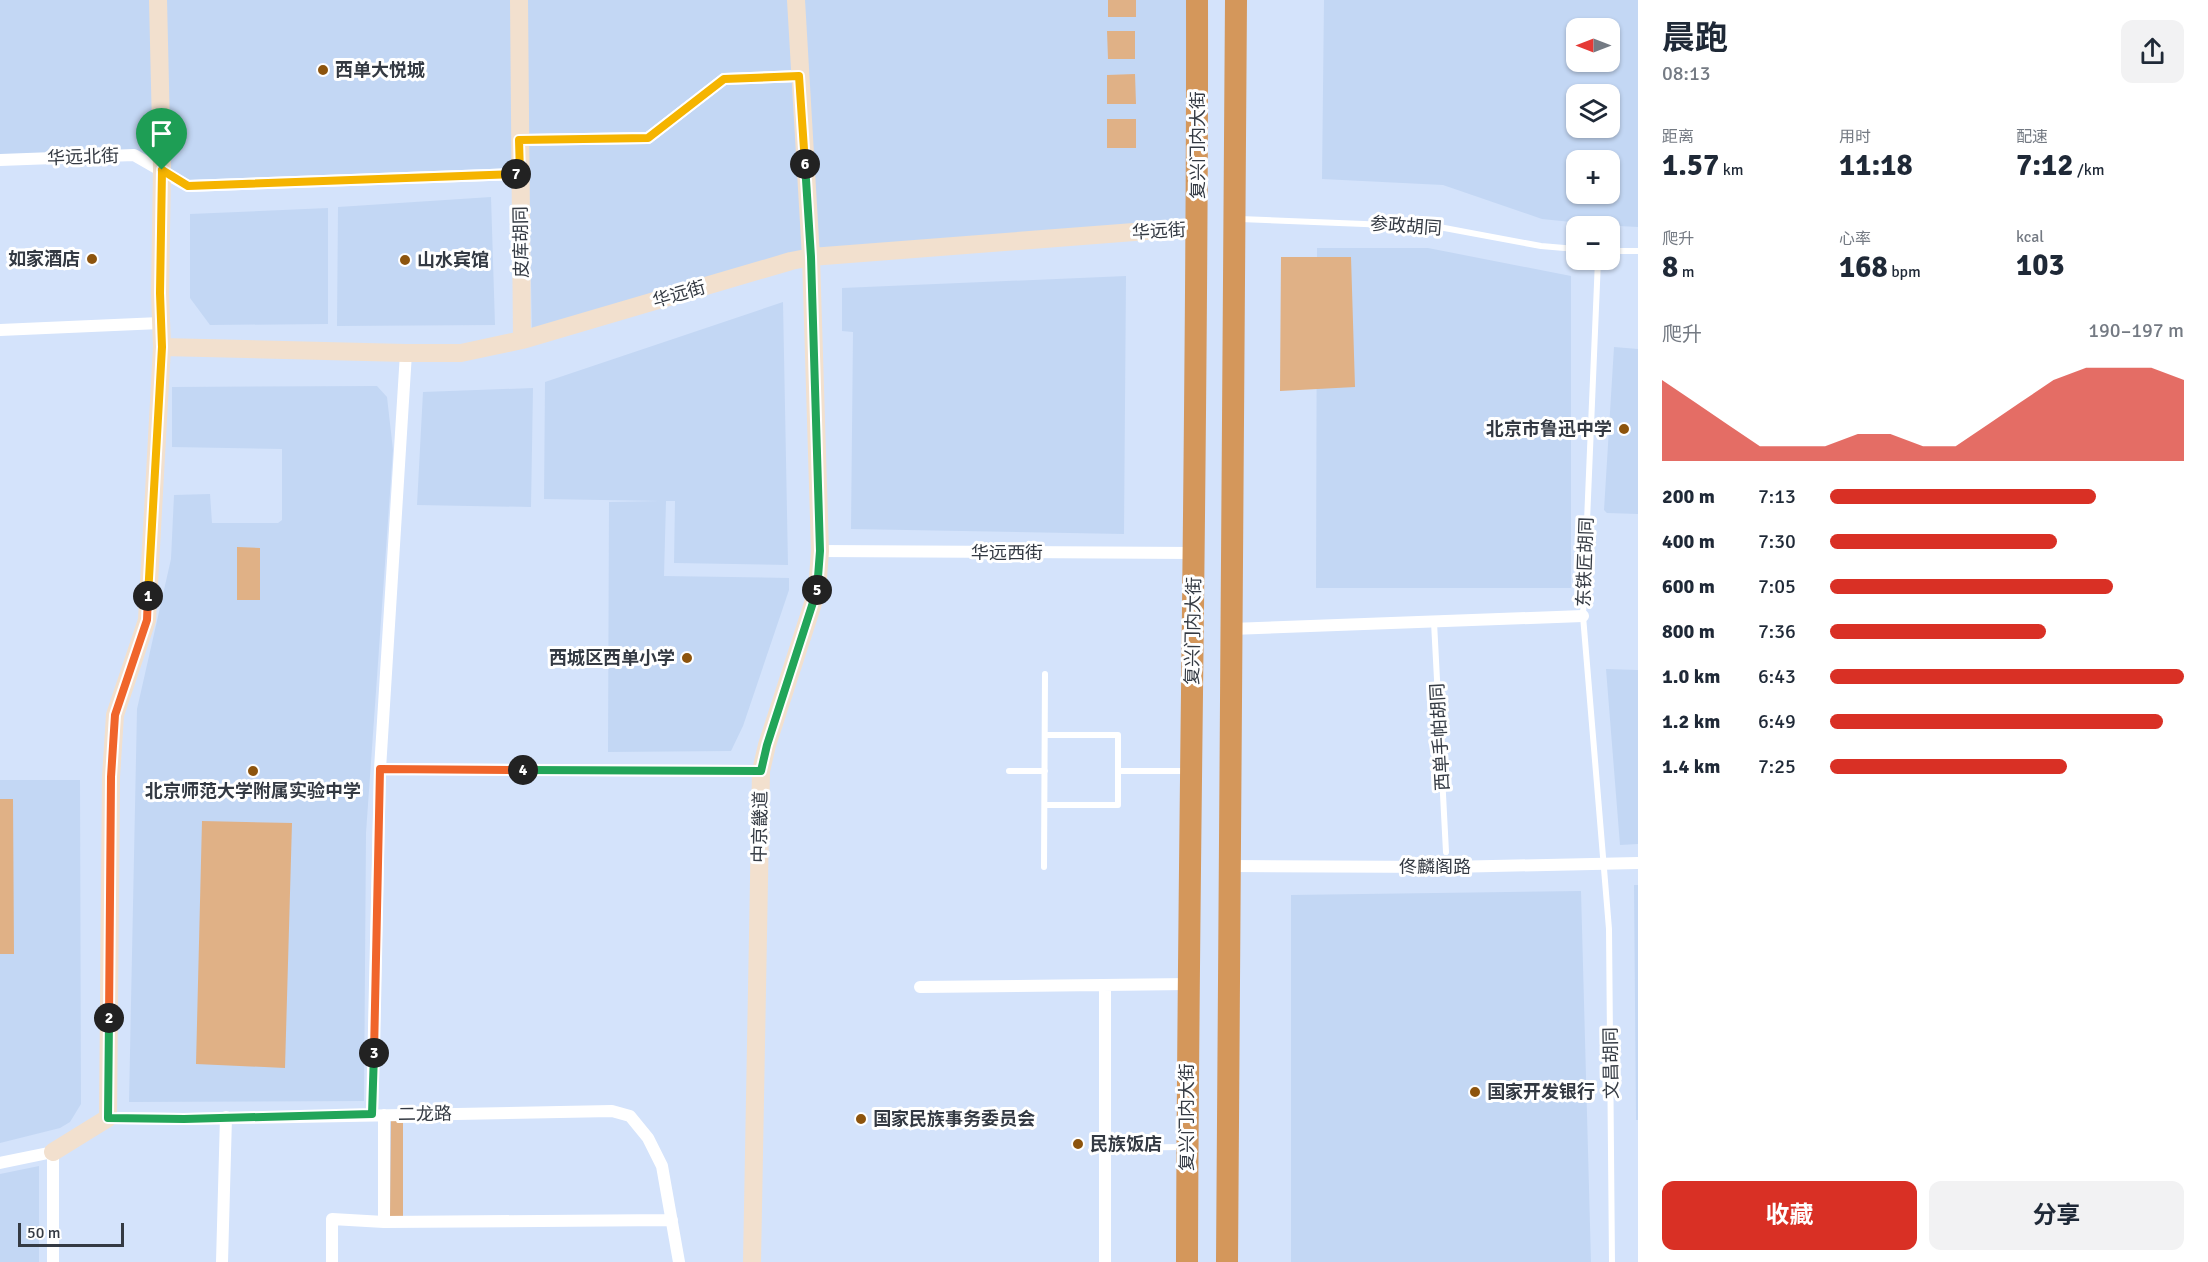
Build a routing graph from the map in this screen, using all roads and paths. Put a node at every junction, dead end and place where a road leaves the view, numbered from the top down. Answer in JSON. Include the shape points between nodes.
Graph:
{"nodes":[{"id":1,"x":158,"y":0,"type":"edge"},
{"id":2,"x":519,"y":0,"type":"edge"},
{"id":3,"x":796,"y":0,"type":"edge"},
{"id":4,"x":1197,"y":0,"type":"edge"},
{"id":5,"x":1236,"y":0,"type":"edge"},
{"id":6,"x":799,"y":76,"type":"junction"},
{"id":7,"x":519,"y":140,"type":"junction"},
{"id":8,"x":0,"y":160,"type":"edge"},
{"id":9,"x":162,"y":170,"type":"junction"},
{"id":10,"x":520,"y":174,"type":"junction"},
{"id":11,"x":1234,"y":219,"type":"junction"},
{"id":12,"x":1198,"y":229,"type":"junction"},
{"id":13,"x":1566,"y":248,"type":"edge"},
{"id":14,"x":1620,"y":251,"type":"edge"},
{"id":15,"x":1638,"y":251,"type":"edge"},
{"id":16,"x":811,"y":257,"type":"junction"},
{"id":17,"x":1598,"y":270,"type":"edge"},
{"id":18,"x":160,"y":323,"type":"junction"},
{"id":19,"x":0,"y":330,"type":"edge"},
{"id":20,"x":522,"y":340,"type":"junction"},
{"id":21,"x":162,"y":347,"type":"junction"},
{"id":22,"x":406,"y":353,"type":"junction"},
{"id":23,"x":820,"y":551,"type":"junction"},
{"id":24,"x":1194,"y":553,"type":"junction"},
{"id":25,"x":1583,"y":616,"type":"junction"},
{"id":26,"x":1434,"y":622,"type":"junction"},
{"id":27,"x":1231,"y":629,"type":"junction"},
{"id":28,"x":1046,"y":674,"type":"dead end"},
{"id":29,"x":1045,"y":735,"type":"junction"},
{"id":30,"x":380,"y":769,"type":"junction"},
{"id":31,"x":761,"y":771,"type":"junction"},
{"id":32,"x":1009,"y":771,"type":"dead end"},
{"id":33,"x":1045,"y":771,"type":"junction"},
{"id":34,"x":1118,"y":771,"type":"junction"},
{"id":35,"x":1191,"y":771,"type":"junction"},
{"id":36,"x":1044,"y":805,"type":"junction"},
{"id":37,"x":1446,"y":852,"type":"dead end"},
{"id":38,"x":1638,"y":863,"type":"edge"},
{"id":39,"x":1605,"y":864,"type":"junction"},
{"id":40,"x":1231,"y":866,"type":"junction"},
{"id":41,"x":1044,"y":867,"type":"dead end"},
{"id":42,"x":1188,"y":984,"type":"junction"},
{"id":43,"x":1105,"y":986,"type":"junction"},
{"id":44,"x":920,"y":987,"type":"dead end"},
{"id":45,"x":378,"y":1114,"type":"junction"},
{"id":46,"x":226,"y":1117,"type":"junction"},
{"id":47,"x":108,"y":1118,"type":"junction"},
{"id":48,"x":1104,"y":1148,"type":"junction"},
{"id":49,"x":1187,"y":1148,"type":"junction"},
{"id":50,"x":53,"y":1152,"type":"junction"},
{"id":51,"x":0,"y":1163,"type":"edge"},
{"id":52,"x":672,"y":1220,"type":"junction"},
{"id":53,"x":384,"y":1222,"type":"junction"},
{"id":54,"x":53,"y":1262,"type":"edge"},
{"id":55,"x":222,"y":1262,"type":"edge"},
{"id":56,"x":332,"y":1262,"type":"edge"},
{"id":57,"x":679,"y":1262,"type":"edge"},
{"id":58,"x":752,"y":1262,"type":"edge"},
{"id":59,"x":1105,"y":1262,"type":"edge"},
{"id":60,"x":1187,"y":1262,"type":"edge"},
{"id":61,"x":1227,"y":1262,"type":"edge"},
{"id":62,"x":1612,"y":1262,"type":"edge"}],
"edges":[{"from":1,"to":9,"type":"street"},
{"from":2,"to":7,"type":"street","name":"皮库胡同"},
{"from":3,"to":6,"type":"street","name":"中京畿道"},
{"from":4,"to":12,"type":"highway","name":"复兴门内大街"},
{"from":5,"to":11,"type":"highway","name":"复兴门内大街"},
{"from":6,"to":7,"type":"street","via":[[724,79],[648,138]]},
{"from":6,"to":16,"type":"street","name":"中京畿道"},
{"from":7,"to":10,"type":"street","name":"皮库胡同"},
{"from":8,"to":9,"type":"street","name":"华远北街","via":[[134,155]]},
{"from":9,"to":10,"type":"street","name":"华远北街","via":[[188,186]]},
{"from":9,"to":18,"type":"street"},
{"from":10,"to":20,"type":"street","name":"皮库胡同"},
{"from":11,"to":13,"type":"lane","name":"参政胡同","via":[[1439,227]]},
{"from":11,"to":27,"type":"highway","name":"复兴门内大街"},
{"from":12,"to":16,"type":"street","name":"华远街"},
{"from":12,"to":24,"type":"highway","name":"复兴门内大街"},
{"from":14,"to":15,"type":"lane"},
{"from":16,"to":20,"type":"street","name":"华远街"},
{"from":16,"to":23,"type":"street","name":"中京畿道"},
{"from":17,"to":25,"type":"lane","name":"东铁匠胡同"},
{"from":18,"to":19,"type":"street"},
{"from":18,"to":21,"type":"street"},
{"from":20,"to":22,"type":"street","name":"华远街","via":[[461,353]]},
{"from":21,"to":22,"type":"street","name":"华远街"},
{"from":21,"to":47,"type":"street","via":[[147,620],[115,715]]},
{"from":22,"to":30,"type":"street"},
{"from":23,"to":24,"type":"street","name":"华远西街"},
{"from":23,"to":31,"type":"street","name":"中京畿道","via":[[817,591]]},
{"from":24,"to":35,"type":"highway","name":"复兴门内大街"},
{"from":25,"to":26,"type":"street"},
{"from":25,"to":39,"type":"lane","name":"东铁匠胡同"},
{"from":26,"to":27,"type":"street"},
{"from":26,"to":37,"type":"lane","name":"西单手帕胡同"},
{"from":27,"to":40,"type":"highway","name":"复兴门内大街"},
{"from":28,"to":29,"type":"lane"},
{"from":29,"to":33,"type":"lane"},
{"from":29,"to":34,"type":"lane","via":[[1118,735]]},
{"from":30,"to":31,"type":"street"},
{"from":30,"to":45,"type":"street"},
{"from":31,"to":58,"type":"street","name":"中京畿道"},
{"from":32,"to":33,"type":"lane"},
{"from":33,"to":36,"type":"lane"},
{"from":34,"to":35,"type":"lane"},
{"from":34,"to":36,"type":"lane","via":[[1118,805]]},
{"from":35,"to":42,"type":"highway","name":"复兴门内大街"},
{"from":36,"to":41,"type":"lane"},
{"from":38,"to":39,"type":"street","name":"佟麟阁路"},
{"from":39,"to":40,"type":"street","name":"佟麟阁路"},
{"from":39,"to":62,"type":"lane","name":"文昌胡同","via":[[1610,929]]},
{"from":40,"to":61,"type":"highway","name":"复兴门内大街"},
{"from":42,"to":43,"type":"street"},
{"from":42,"to":49,"type":"highway","name":"复兴门内大街"},
{"from":43,"to":44,"type":"street"},
{"from":43,"to":48,"type":"street"},
{"from":45,"to":46,"type":"street","name":"二龙路"},
{"from":45,"to":52,"type":"street","name":"二龙路","via":[[612,1111],[630,1116],[648,1138],[662,1166]]},
{"from":45,"to":53,"type":"street"},
{"from":46,"to":47,"type":"street","name":"二龙路"},
{"from":46,"to":55,"type":"street"},
{"from":47,"to":50,"type":"street"},
{"from":48,"to":49,"type":"lane"},
{"from":48,"to":59,"type":"street"},
{"from":49,"to":60,"type":"highway","name":"复兴门内大街"},
{"from":50,"to":51,"type":"street"},
{"from":50,"to":54,"type":"street"},
{"from":52,"to":53,"type":"street"},
{"from":52,"to":57,"type":"street","name":"二龙路"},
{"from":53,"to":56,"type":"street","via":[[332,1219]]}]}
